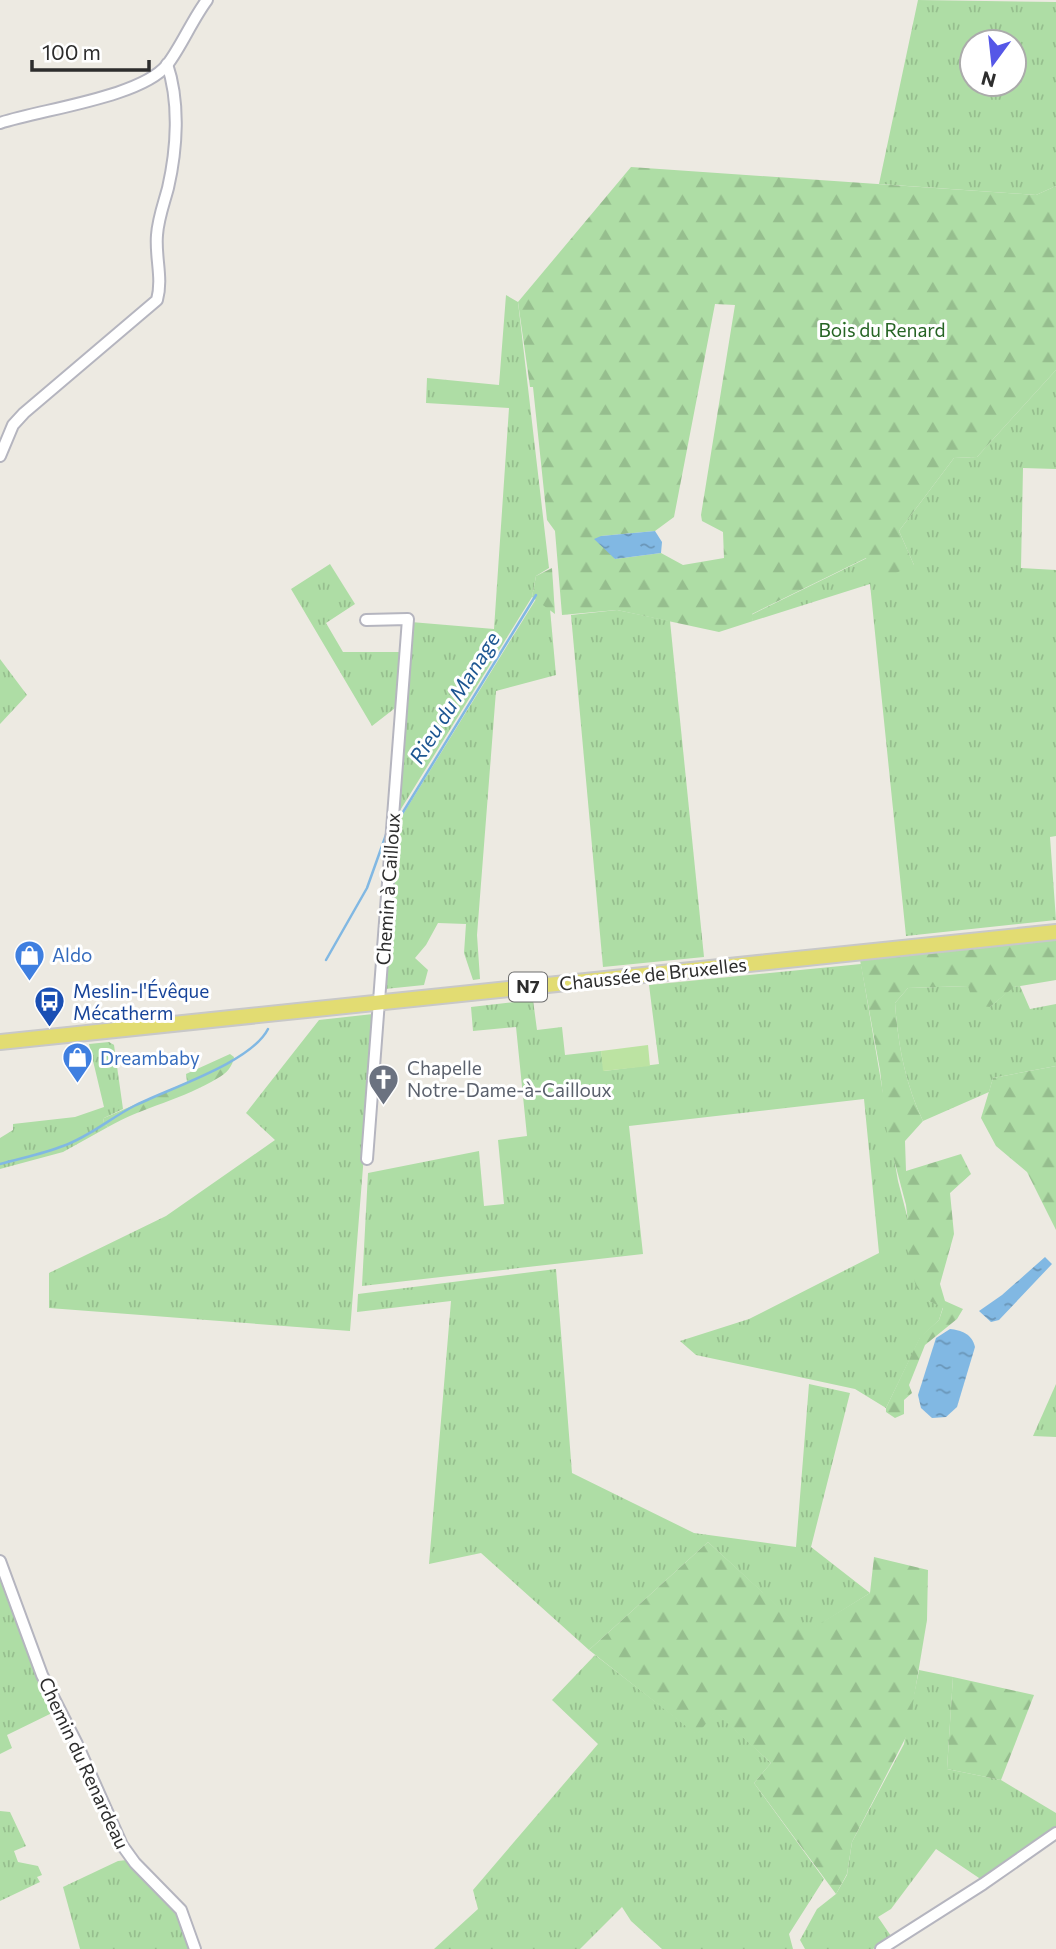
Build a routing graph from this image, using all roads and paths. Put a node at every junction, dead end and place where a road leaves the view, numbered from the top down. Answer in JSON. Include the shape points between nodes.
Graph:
{"nodes":[{"id":1,"x":206,"y":0,"type":"edge"},
{"id":2,"x":167,"y":64,"type":"junction"},
{"id":3,"x":0,"y":123,"type":"edge"},
{"id":4,"x":0,"y":456,"type":"edge"},
{"id":5,"x":366,"y":620,"type":"dead end"},
{"id":6,"x":1056,"y":932,"type":"edge"},
{"id":7,"x":380,"y":1002,"type":"junction"},
{"id":8,"x":0,"y":1042,"type":"edge"},
{"id":9,"x":366,"y":1159,"type":"dead end"},
{"id":10,"x":0,"y":1560,"type":"edge"},
{"id":11,"x":1056,"y":1833,"type":"edge"},
{"id":12,"x":195,"y":1949,"type":"edge"},
{"id":13,"x":881,"y":1949,"type":"edge"}],
"edges":[{"from":1,"to":2,"type":"street"},
{"from":2,"to":3,"type":"street","via":[[135,88]]},
{"from":2,"to":4,"type":"street","via":[[175,101],[174,138],[157,234],[157,300],[24,414],[13,425]]},
{"from":5,"to":7,"type":"street","name":"Chemin à Cailloux","via":[[408,619]]},
{"from":6,"to":7,"type":"main road","name":"Chaussée de Bruxelles","number":"N7"},
{"from":7,"to":8,"type":"main road","name":"Chaussée de Bruxelles","number":"N7"},
{"from":7,"to":9,"type":"street","name":"Chemin à Cailloux"},
{"from":10,"to":12,"type":"street","name":"Chemin du Renardeau","via":[[42,1675],[122,1845],[181,1910]]},
{"from":11,"to":13,"type":"street"}]}
